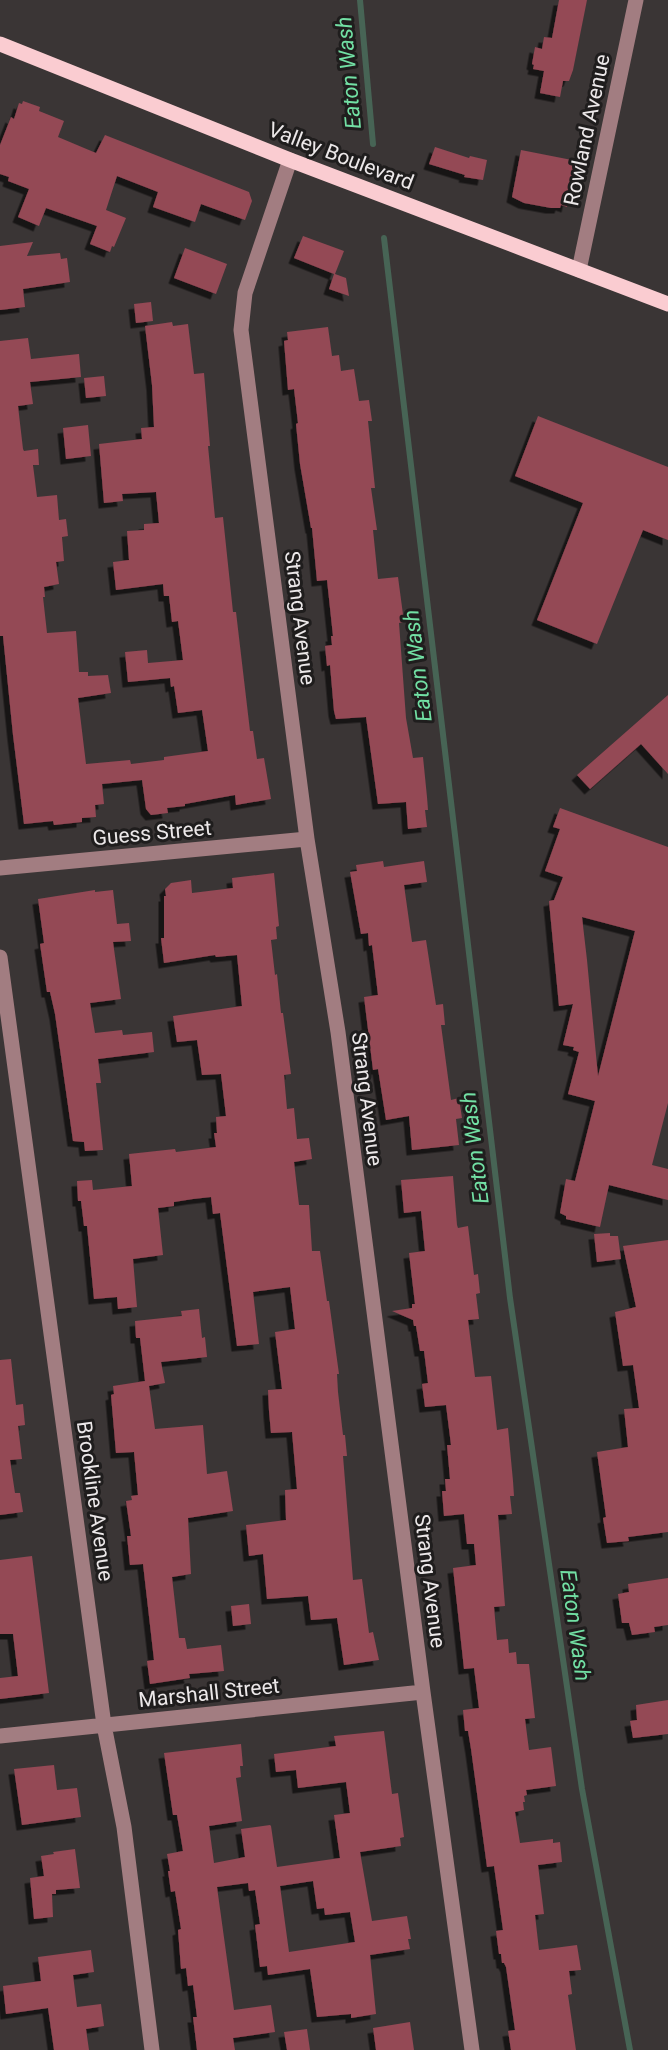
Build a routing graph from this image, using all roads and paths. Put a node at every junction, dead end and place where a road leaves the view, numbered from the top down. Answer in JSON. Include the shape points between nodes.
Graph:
{"nodes":[{"id":1,"x":636,"y":0,"type":"edge"},
{"id":2,"x":0,"y":44,"type":"edge"},
{"id":3,"x":290,"y":160,"type":"junction"},
{"id":4,"x":579,"y":270,"type":"junction"},
{"id":5,"x":668,"y":304,"type":"edge"},
{"id":6,"x":307,"y":840,"type":"junction"},
{"id":7,"x":0,"y":868,"type":"edge"},
{"id":8,"x":0,"y":957,"type":"edge"},
{"id":9,"x":423,"y":1692,"type":"junction"},
{"id":10,"x":104,"y":1725,"type":"junction"},
{"id":11,"x":0,"y":1736,"type":"edge"},
{"id":12,"x":152,"y":2050,"type":"edge"},
{"id":13,"x":472,"y":2050,"type":"edge"}],
"edges":[{"from":1,"to":4,"type":"street","name":"Rowland Avenue"},
{"from":2,"to":3,"type":"main road","name":"Valley Boulevard"},
{"from":3,"to":4,"type":"main road","name":"Valley Boulevard"},
{"from":3,"to":6,"type":"street","name":"Strang Avenue","via":[[245,293],[241,330]]},
{"from":4,"to":5,"type":"main road","name":"Valley Boulevard"},
{"from":6,"to":7,"type":"street","name":"Guess Street"},
{"from":6,"to":9,"type":"street","name":"Strang Avenue","via":[[338,1032]]},
{"from":8,"to":10,"type":"street","name":"Brookline Avenue"},
{"from":9,"to":10,"type":"street","name":"Marshall Street"},
{"from":9,"to":13,"type":"street","name":"Strang Avenue"},
{"from":10,"to":11,"type":"street","name":"Marshall Street"},
{"from":10,"to":12,"type":"street","name":"Brookline Avenue","via":[[124,1827]]}]}
